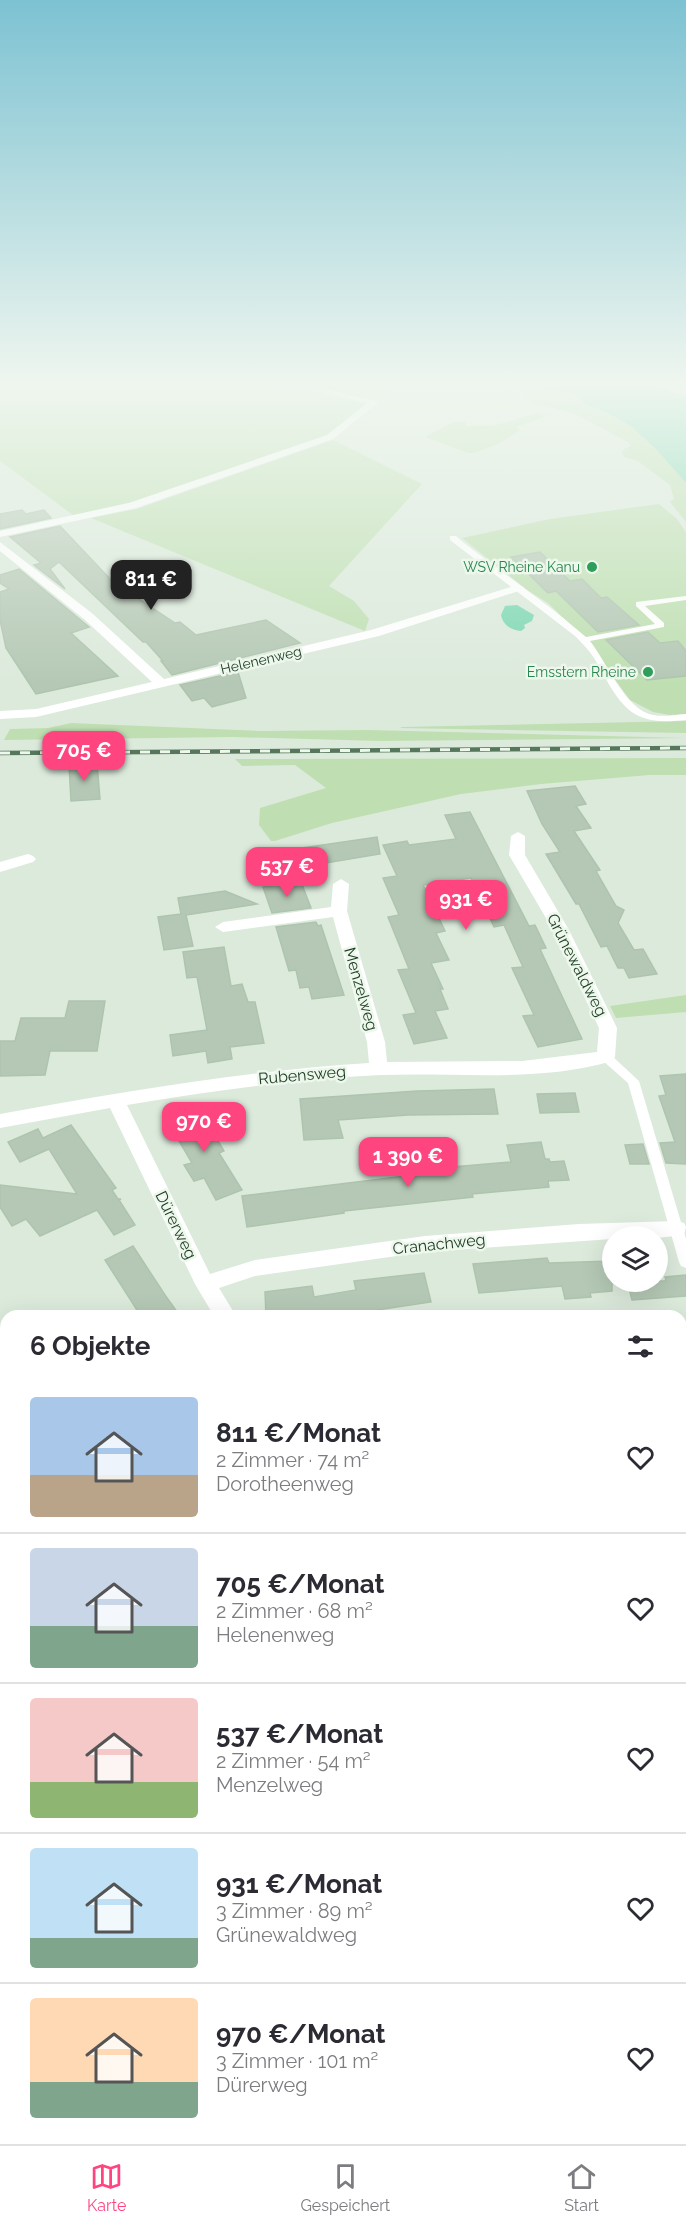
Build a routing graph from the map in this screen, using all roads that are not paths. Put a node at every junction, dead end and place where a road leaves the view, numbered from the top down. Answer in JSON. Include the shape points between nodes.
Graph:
{"nodes":[{"id":1,"x":195,"y":484,"type":"edge"},
{"id":2,"x":0,"y":534,"type":"edge"},
{"id":3,"x":453,"y":538,"type":"dead end"},
{"id":4,"x":0,"y":545,"type":"edge"},
{"id":5,"x":518,"y":588,"type":"junction"},
{"id":6,"x":686,"y":598,"type":"edge"},
{"id":7,"x":585,"y":640,"type":"junction"},
{"id":8,"x":161,"y":683,"type":"junction"},
{"id":9,"x":0,"y":715,"type":"edge"},
{"id":10,"x":686,"y":717,"type":"edge"},
{"id":11,"x":518,"y":836,"type":"dead end"},
{"id":12,"x":28,"y":859,"type":"dead end"},
{"id":13,"x":0,"y":867,"type":"edge"},
{"id":14,"x":341,"y":884,"type":"dead end"},
{"id":15,"x":339,"y":911,"type":"junction"},
{"id":16,"x":223,"y":927,"type":"dead end"},
{"id":17,"x":606,"y":1057,"type":"junction"},
{"id":18,"x":379,"y":1069,"type":"junction"},
{"id":19,"x":115,"y":1100,"type":"junction"},
{"id":20,"x":0,"y":1121,"type":"edge"},
{"id":21,"x":677,"y":1229,"type":"junction"},
{"id":22,"x":686,"y":1262,"type":"edge"},
{"id":23,"x":205,"y":1284,"type":"junction"},
{"id":24,"x":222,"y":1310,"type":"edge"}],
"edges":[{"from":1,"to":2,"type":"street","via":[[132,506]]},
{"from":3,"to":5,"type":"lane"},
{"from":4,"to":8,"type":"street","via":[[89,617]]},
{"from":5,"to":7,"type":"lane","via":[[544,604]]},
{"from":5,"to":8,"type":"street","name":"Helenenweg","via":[[375,633]]},
{"from":6,"to":7,"type":"lane","via":[[639,604],[661,625]]},
{"from":7,"to":10,"type":"lane","via":[[634,709],[651,719]]},
{"from":8,"to":9,"type":"street","name":"Helenenweg","via":[[36,713]]},
{"from":11,"to":17,"type":"street","name":"Grünewaldweg","via":[[517,855],[561,930],[608,1028]]},
{"from":12,"to":13,"type":"street"},
{"from":14,"to":15,"type":"street","name":"Menzelweg"},
{"from":15,"to":16,"type":"street"},
{"from":15,"to":18,"type":"street","name":"Menzelweg","via":[[376,1042]]},
{"from":17,"to":18,"type":"street","name":"Rubensweg","via":[[574,1065]]},
{"from":17,"to":21,"type":"lane","via":[[633,1081]]},
{"from":18,"to":19,"type":"street","name":"Rubensweg","via":[[235,1081]]},
{"from":19,"to":20,"type":"street","name":"Rubensweg"},
{"from":19,"to":23,"type":"street","name":"Dürerweg"},
{"from":21,"to":22,"type":"lane"},
{"from":21,"to":23,"type":"street","name":"Cranachweg","via":[[425,1244],[255,1268]]},
{"from":23,"to":24,"type":"street","name":"Dürerweg"}]}
